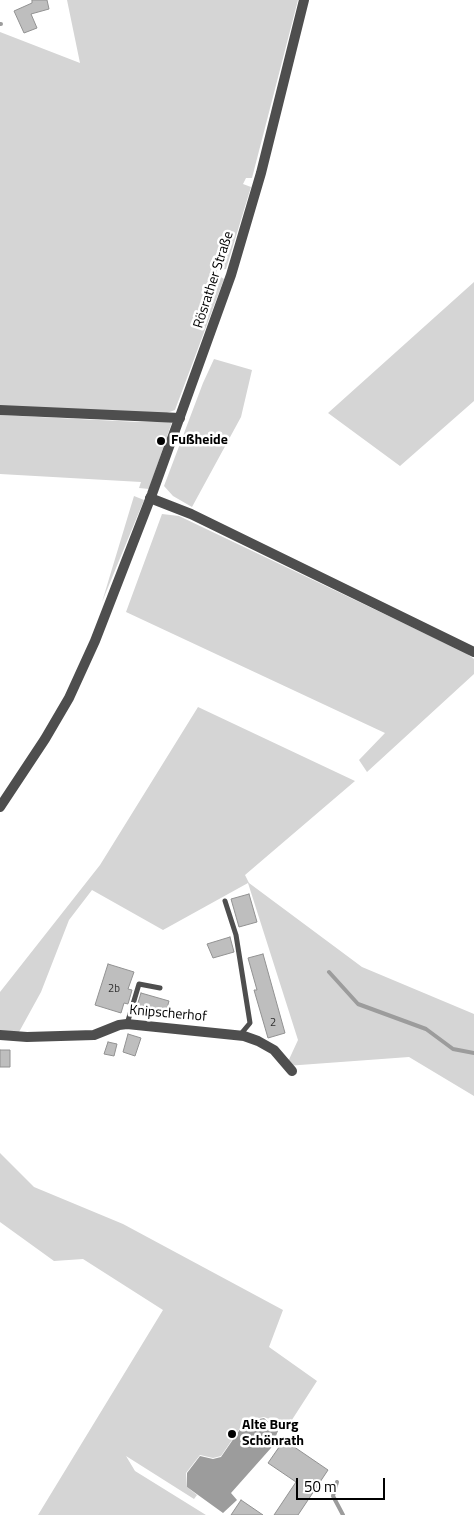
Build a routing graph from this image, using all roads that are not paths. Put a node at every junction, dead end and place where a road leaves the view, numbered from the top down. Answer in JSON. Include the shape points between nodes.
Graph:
{"nodes":[{"id":1,"x":304,"y":0,"type":"edge"},
{"id":2,"x":0,"y":410,"type":"edge"},
{"id":3,"x":180,"y":418,"type":"junction"},
{"id":4,"x":150,"y":498,"type":"junction"},
{"id":5,"x":474,"y":652,"type":"edge"},
{"id":6,"x":0,"y":807,"type":"edge"},
{"id":7,"x":224,"y":901,"type":"dead end"},
{"id":8,"x":160,"y":988,"type":"dead end"},
{"id":9,"x":127,"y":1024,"type":"junction"},
{"id":10,"x":0,"y":1035,"type":"edge"},
{"id":11,"x":240,"y":1035,"type":"junction"},
{"id":12,"x":292,"y":1071,"type":"dead end"}],
"edges":[{"from":1,"to":3,"type":"street","name":"Rösrather Straße","via":[[246,224]]},
{"from":2,"to":3,"type":"street"},
{"from":3,"to":4,"type":"street","name":"Rösrather Straße"},
{"from":4,"to":5,"type":"street","via":[[191,514]]},
{"from":4,"to":6,"type":"street","name":"Rösrather Straße","via":[[95,641],[68,698]]},
{"from":7,"to":11,"type":"lane","via":[[236,935],[250,1023]]},
{"from":8,"to":9,"type":"lane","via":[[139,984]]},
{"from":9,"to":10,"type":"street","name":"Knipscherhof","via":[[94,1035]]},
{"from":9,"to":11,"type":"street","name":"Knipscherhof"},
{"from":11,"to":12,"type":"street","name":"Knipscherhof","via":[[274,1050]]}]}
